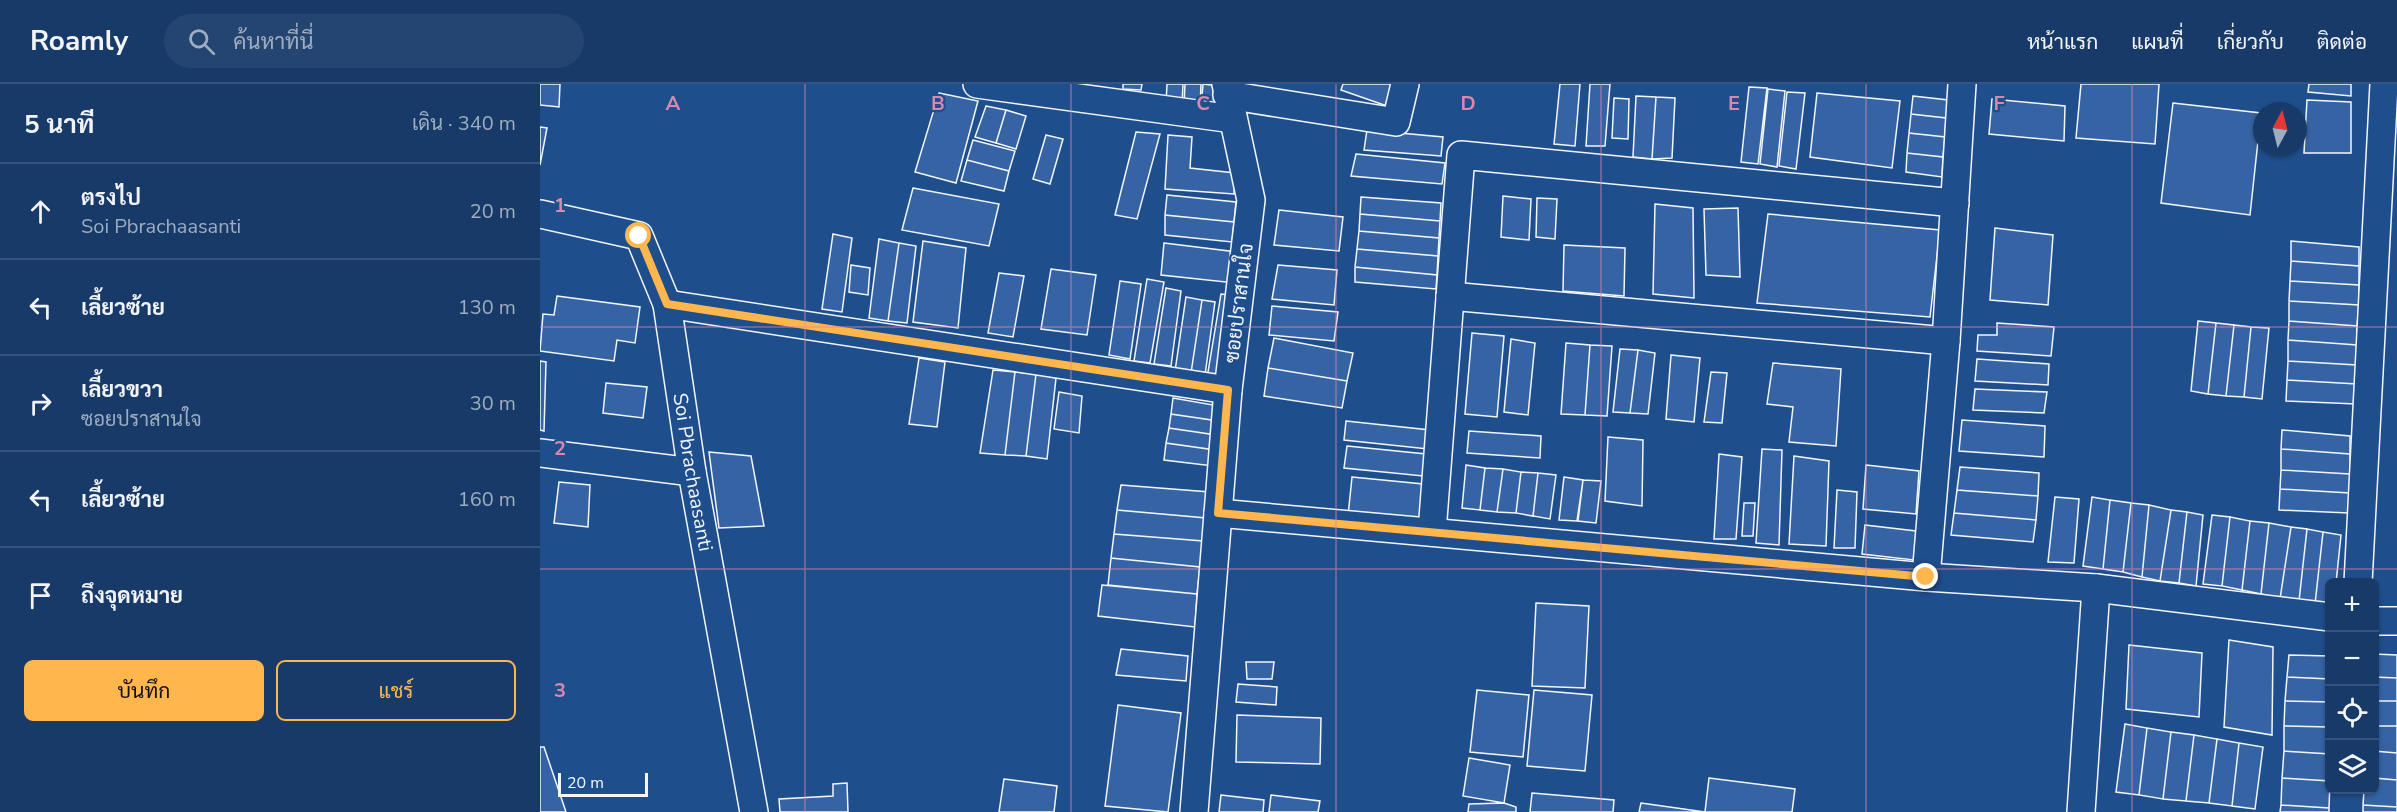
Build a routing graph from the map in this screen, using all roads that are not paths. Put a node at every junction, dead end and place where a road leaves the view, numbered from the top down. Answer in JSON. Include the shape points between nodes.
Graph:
{"nodes":[{"id":1,"x":977,"y":84,"type":"edge"},
{"id":2,"x":1406,"y":84,"type":"edge"},
{"id":3,"x":1962,"y":84,"type":"edge"},
{"id":4,"x":2384,"y":84,"type":"edge"},
{"id":5,"x":1229,"y":99,"type":"edge"},
{"id":6,"x":1955,"y":203,"type":"junction"},
{"id":7,"x":540,"y":214,"type":"edge"},
{"id":8,"x":1450,"y":296,"type":"junction"},
{"id":9,"x":667,"y":304,"type":"junction"},
{"id":10,"x":1946,"y":341,"type":"junction"},
{"id":11,"x":1228,"y":390,"type":"junction"},
{"id":12,"x":540,"y":453,"type":"edge"},
{"id":13,"x":692,"y":472,"type":"junction"},
{"id":14,"x":1218,"y":513,"type":"junction"},
{"id":15,"x":1432,"y":532,"type":"junction"},
{"id":16,"x":1926,"y":577,"type":"junction"},
{"id":17,"x":2358,"y":578,"type":"edge"},
{"id":18,"x":2096,"y":588,"type":"junction"},
{"id":19,"x":2325,"y":616,"type":"edge"},
{"id":20,"x":2379,"y":621,"type":"edge"},
{"id":21,"x":2397,"y":621,"type":"edge"},
{"id":22,"x":754,"y":812,"type":"edge"},
{"id":23,"x":1194,"y":812,"type":"edge"},
{"id":24,"x":2081,"y":812,"type":"edge"}],
"edges":[{"from":1,"to":5,"type":"street"},
{"from":2,"to":5,"type":"street","via":[[1396,122]]},
{"from":3,"to":6,"type":"street"},
{"from":4,"to":17,"type":"street"},
{"from":5,"to":11,"type":"street","name":"ซอยปราสานใจ","via":[[1251,200]]},
{"from":6,"to":8,"type":"street","via":[[1461,155]]},
{"from":6,"to":10,"type":"street"},
{"from":7,"to":9,"type":"street","name":"Soi Pbrachaasanti","via":[[639,236]]},
{"from":8,"to":10,"type":"street"},
{"from":8,"to":15,"type":"street"},
{"from":9,"to":11,"type":"street"},
{"from":9,"to":13,"type":"street","name":"Soi Pbrachaasanti"},
{"from":10,"to":16,"type":"street"},
{"from":11,"to":14,"type":"street","name":"ซอยปราสานใจ"},
{"from":12,"to":13,"type":"street"},
{"from":13,"to":22,"type":"street","name":"Soi Pbrachaasanti"},
{"from":14,"to":15,"type":"street"},
{"from":14,"to":23,"type":"street","name":"ซอยปราสานใจ"},
{"from":15,"to":16,"type":"street"},
{"from":16,"to":18,"type":"street"},
{"from":18,"to":19,"type":"street"},
{"from":18,"to":24,"type":"street"},
{"from":20,"to":21,"type":"street"}]}
